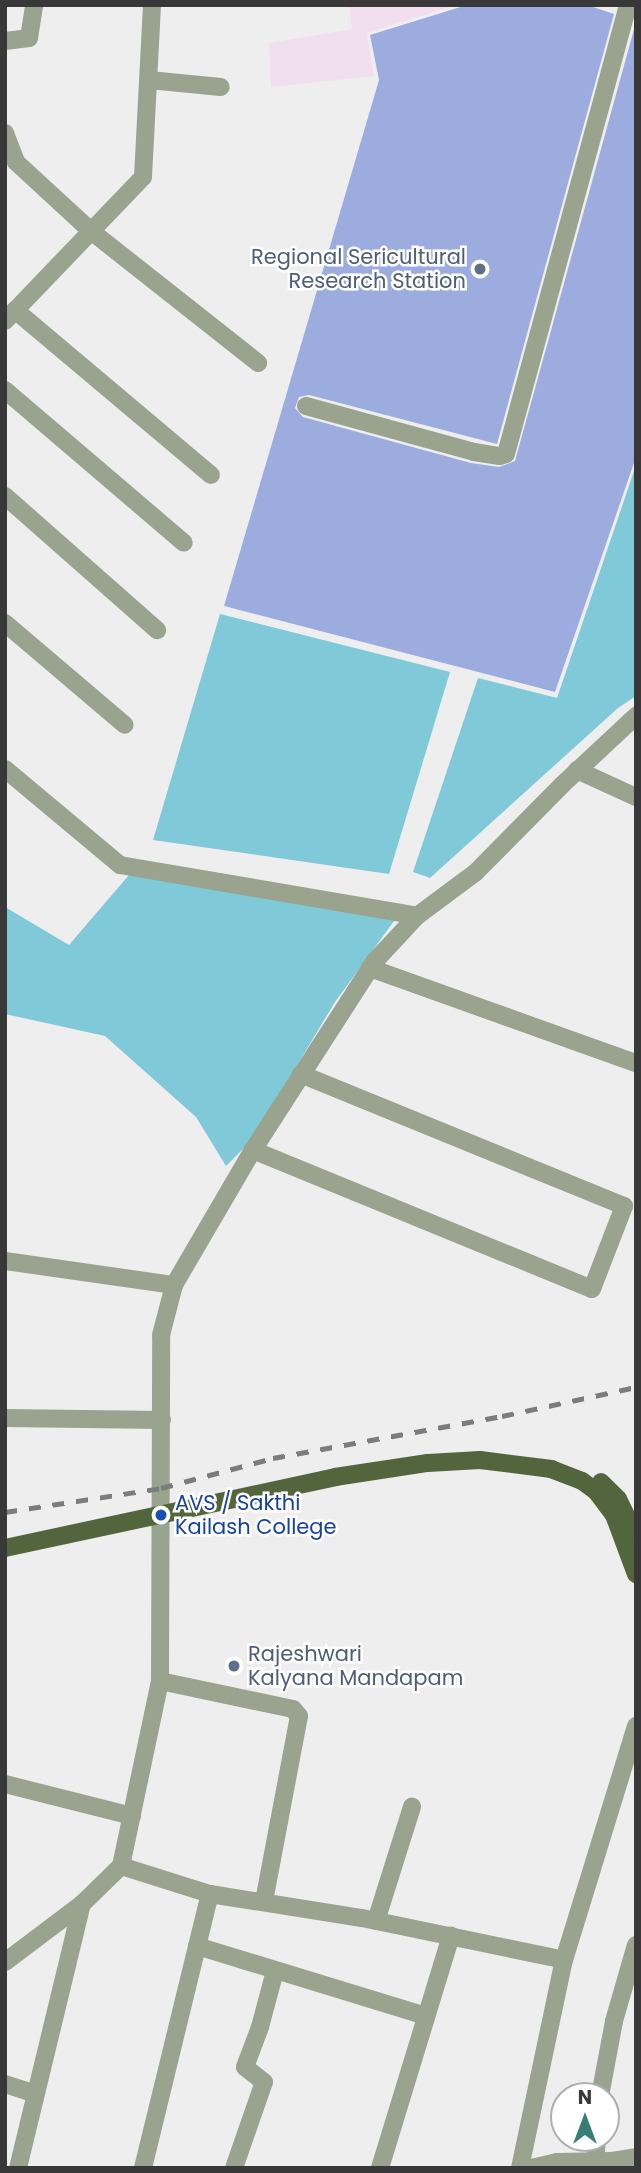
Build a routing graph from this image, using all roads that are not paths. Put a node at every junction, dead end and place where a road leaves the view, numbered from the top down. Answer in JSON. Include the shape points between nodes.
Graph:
{"nodes":[{"id":1,"x":34,"y":5,"type":"edge"},
{"id":2,"x":152,"y":5,"type":"edge"},
{"id":3,"x":628,"y":5,"type":"edge"},
{"id":4,"x":5,"y":41,"type":"edge"},
{"id":5,"x":149,"y":80,"type":"junction"},
{"id":6,"x":221,"y":86,"type":"dead end"},
{"id":7,"x":5,"y":132,"type":"edge"},
{"id":8,"x":11,"y":168,"type":"edge"},
{"id":9,"x":91,"y":231,"type":"junction"},
{"id":10,"x":10,"y":315,"type":"edge"},
{"id":11,"x":257,"y":363,"type":"dead end"},
{"id":12,"x":5,"y":390,"type":"edge"},
{"id":13,"x":306,"y":406,"type":"dead end"},
{"id":14,"x":211,"y":475,"type":"dead end"},
{"id":15,"x":5,"y":496,"type":"edge"},
{"id":16,"x":184,"y":542,"type":"dead end"},
{"id":17,"x":5,"y":623,"type":"edge"},
{"id":18,"x":157,"y":629,"type":"dead end"},
{"id":19,"x":636,"y":716,"type":"edge"},
{"id":20,"x":125,"y":725,"type":"dead end"},
{"id":21,"x":5,"y":769,"type":"edge"},
{"id":22,"x":577,"y":771,"type":"junction"},
{"id":23,"x":636,"y":797,"type":"edge"},
{"id":24,"x":417,"y":916,"type":"junction"},
{"id":25,"x":370,"y":968,"type":"junction"},
{"id":26,"x":636,"y":1063,"type":"edge"},
{"id":27,"x":301,"y":1074,"type":"junction"},
{"id":28,"x":253,"y":1150,"type":"junction"},
{"id":29,"x":5,"y":1261,"type":"edge"},
{"id":30,"x":174,"y":1285,"type":"junction"},
{"id":31,"x":5,"y":1418,"type":"edge"},
{"id":32,"x":162,"y":1420,"type":"junction"},
{"id":33,"x":513,"y":1462,"type":"junction"},
{"id":34,"x":161,"y":1515,"type":"junction"},
{"id":35,"x":636,"y":1536,"type":"edge"},
{"id":36,"x":7,"y":1548,"type":"edge"},
{"id":37,"x":636,"y":1574,"type":"edge"},
{"id":38,"x":160,"y":1681,"type":"junction"},
{"id":39,"x":636,"y":1726,"type":"edge"},
{"id":40,"x":5,"y":1784,"type":"edge"},
{"id":41,"x":412,"y":1807,"type":"dead end"},
{"id":42,"x":132,"y":1815,"type":"junction"},
{"id":43,"x":121,"y":1866,"type":"junction"},
{"id":44,"x":210,"y":1894,"type":"junction"},
{"id":45,"x":264,"y":1902,"type":"junction"},
{"id":46,"x":82,"y":1904,"type":"junction"},
{"id":47,"x":376,"y":1921,"type":"junction"},
{"id":48,"x":451,"y":1936,"type":"junction"},
{"id":49,"x":636,"y":1945,"type":"edge"},
{"id":50,"x":197,"y":1946,"type":"junction"},
{"id":51,"x":7,"y":1958,"type":"edge"},
{"id":52,"x":564,"y":1960,"type":"junction"},
{"id":53,"x":275,"y":1971,"type":"junction"},
{"id":54,"x":426,"y":2016,"type":"junction"},
{"id":55,"x":603,"y":2082,"type":"edge"},
{"id":56,"x":5,"y":2084,"type":"edge"},
{"id":57,"x":35,"y":2094,"type":"junction"},
{"id":58,"x":596,"y":2152,"type":"edge"},
{"id":59,"x":636,"y":2157,"type":"edge"},
{"id":60,"x":595,"y":2162,"type":"junction"},
{"id":61,"x":18,"y":2168,"type":"edge"},
{"id":62,"x":143,"y":2168,"type":"edge"},
{"id":63,"x":234,"y":2168,"type":"edge"},
{"id":64,"x":380,"y":2168,"type":"edge"},
{"id":65,"x":520,"y":2168,"type":"edge"},
{"id":66,"x":531,"y":2168,"type":"edge"}],
"edges":[{"from":1,"to":4,"type":"street","via":[[29,38]]},
{"from":2,"to":5,"type":"street"},
{"from":3,"to":13,"type":"street","via":[[506,454],[474,452]]},
{"from":5,"to":6,"type":"street"},
{"from":5,"to":9,"type":"street","via":[[143,177]]},
{"from":7,"to":8,"type":"street"},
{"from":8,"to":9,"type":"street"},
{"from":9,"to":10,"type":"street"},
{"from":9,"to":11,"type":"street"},
{"from":10,"to":14,"type":"street"},
{"from":12,"to":16,"type":"street"},
{"from":15,"to":18,"type":"street"},
{"from":17,"to":20,"type":"street"},
{"from":19,"to":22,"type":"street"},
{"from":21,"to":24,"type":"street","via":[[120,865]]},
{"from":22,"to":23,"type":"street"},
{"from":22,"to":24,"type":"street","via":[[475,873]]},
{"from":24,"to":25,"type":"street"},
{"from":25,"to":26,"type":"street"},
{"from":25,"to":27,"type":"street"},
{"from":27,"to":28,"type":"street"},
{"from":27,"to":28,"type":"street","via":[[624,1206],[592,1289]]},
{"from":28,"to":30,"type":"street"},
{"from":29,"to":30,"type":"street"},
{"from":30,"to":32,"type":"street","via":[[161,1335]]},
{"from":31,"to":32,"type":"street"},
{"from":32,"to":34,"type":"street"},
{"from":33,"to":34,"type":"main road","via":[[480,1460],[387,1468]]},
{"from":33,"to":35,"type":"main road","via":[[550,1459],[589,1473],[618,1499]]},
{"from":33,"to":37,"type":"main road","via":[[568,1474],[596,1491],[614,1515]]},
{"from":34,"to":36,"type":"main road"},
{"from":34,"to":38,"type":"street"},
{"from":38,"to":42,"type":"street"},
{"from":38,"to":45,"type":"street","via":[[293,1709],[299,1716]]},
{"from":39,"to":52,"type":"street"},
{"from":40,"to":42,"type":"street"},
{"from":41,"to":47,"type":"street"},
{"from":42,"to":43,"type":"street"},
{"from":43,"to":44,"type":"street"},
{"from":43,"to":46,"type":"street"},
{"from":44,"to":45,"type":"street"},
{"from":44,"to":50,"type":"street"},
{"from":45,"to":47,"type":"street"},
{"from":46,"to":51,"type":"street"},
{"from":46,"to":57,"type":"street"},
{"from":47,"to":48,"type":"street"},
{"from":48,"to":52,"type":"street"},
{"from":48,"to":54,"type":"street"},
{"from":49,"to":55,"type":"street"},
{"from":50,"to":53,"type":"street"},
{"from":50,"to":62,"type":"street"},
{"from":52,"to":65,"type":"street"},
{"from":53,"to":54,"type":"street"},
{"from":53,"to":63,"type":"street","via":[[245,2067],[264,2082]]},
{"from":54,"to":64,"type":"street"},
{"from":56,"to":57,"type":"street"},
{"from":57,"to":61,"type":"street"},
{"from":58,"to":60,"type":"street"},
{"from":59,"to":60,"type":"street"},
{"from":60,"to":66,"type":"street","via":[[557,2162]]}]}
